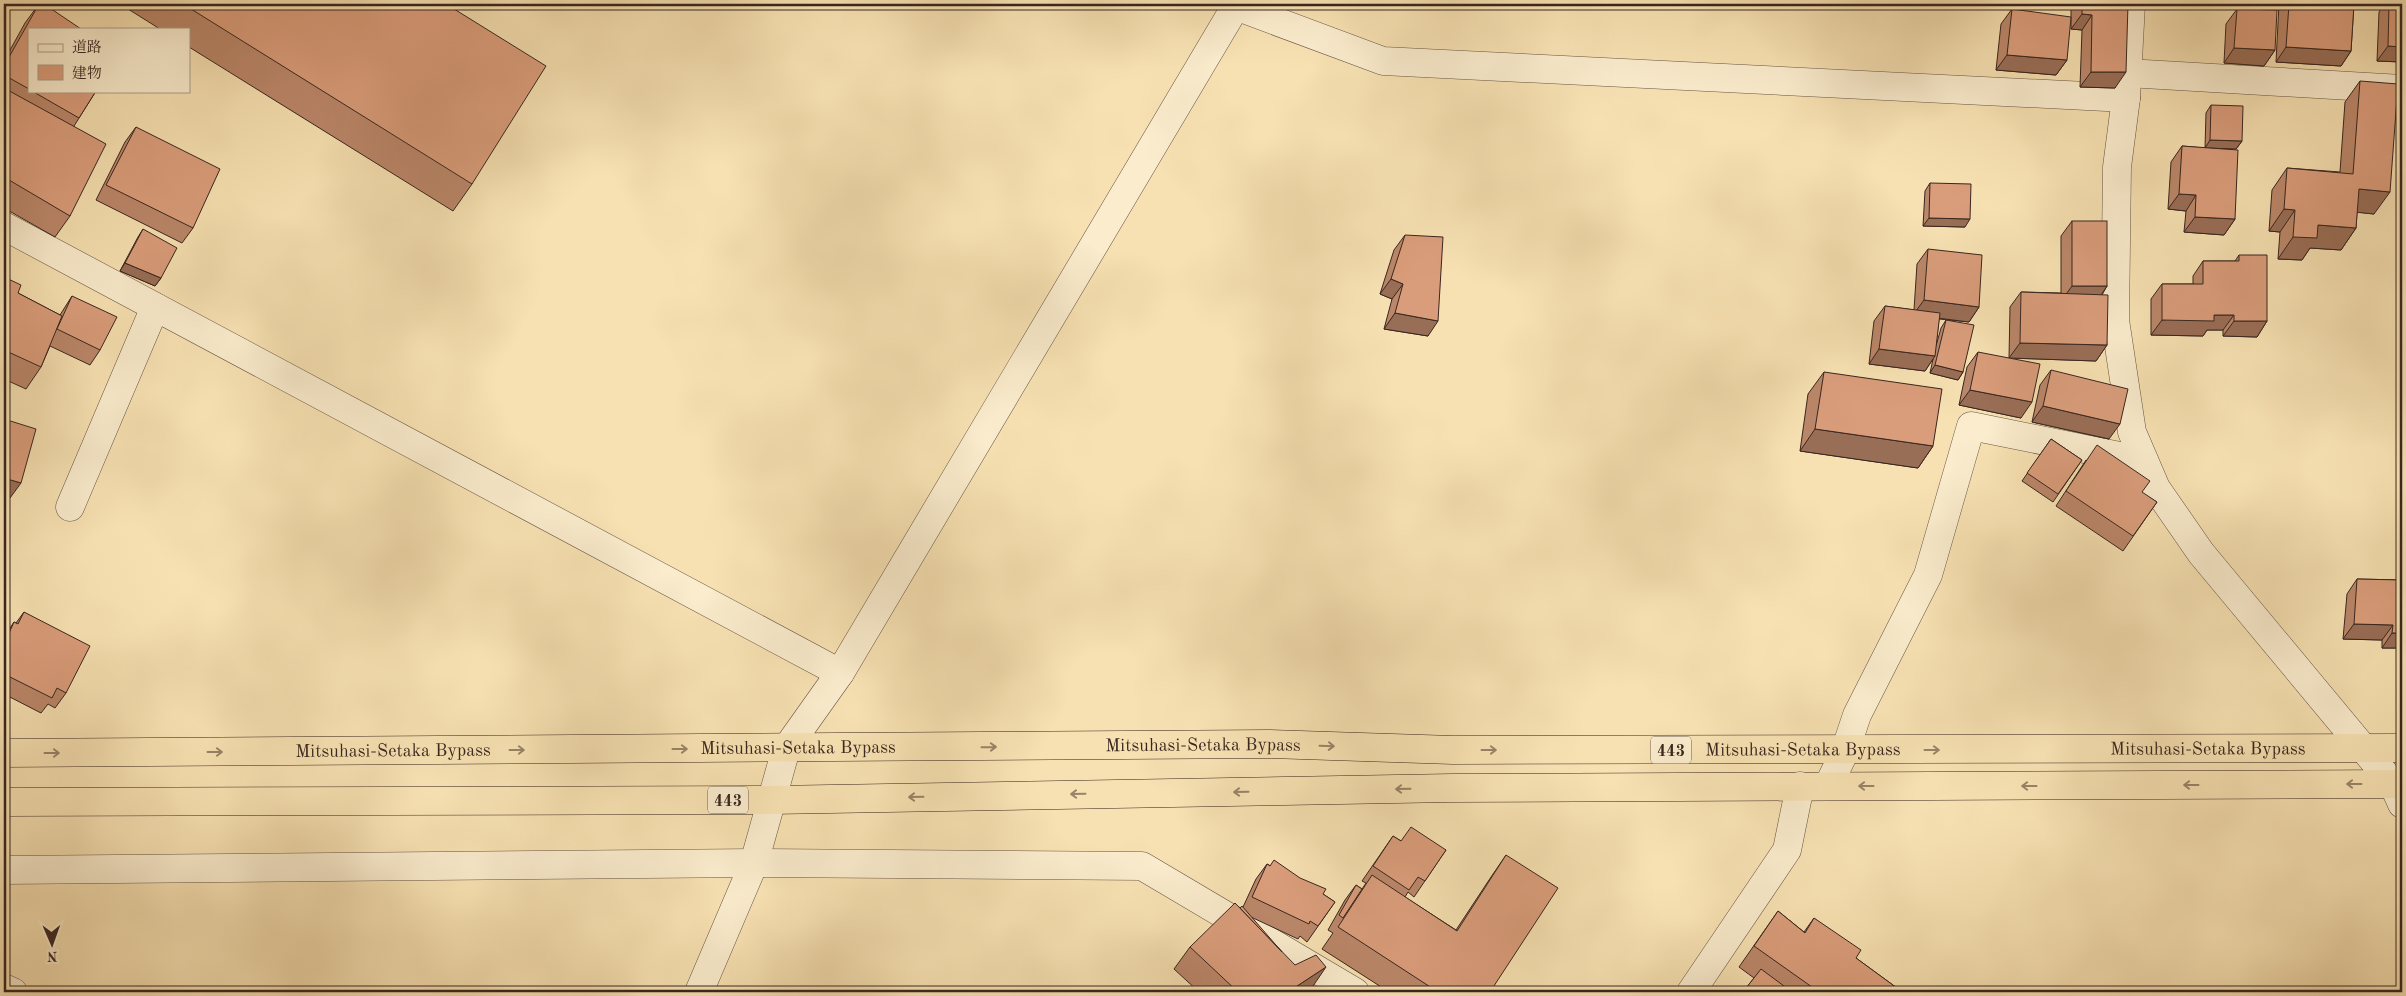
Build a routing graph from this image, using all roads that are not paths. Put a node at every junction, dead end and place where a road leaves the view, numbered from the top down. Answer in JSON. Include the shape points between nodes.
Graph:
{"nodes":[{"id":1,"x":2131,"y":4,"type":"edge"},
{"id":2,"x":1234,"y":5,"type":"edge"},
{"id":3,"x":2127,"y":85,"type":"junction"},
{"id":4,"x":2402,"y":89,"type":"edge"},
{"id":5,"x":4,"y":226,"type":"edge"},
{"id":6,"x":154,"y":307,"type":"junction"},
{"id":7,"x":2144,"y":461,"type":"junction"},
{"id":8,"x":70,"y":507,"type":"dead end"},
{"id":9,"x":840,"y":673,"type":"junction"},
{"id":10,"x":2362,"y":747,"type":"junction"},
{"id":11,"x":2402,"y":748,"type":"edge"},
{"id":12,"x":786,"y":749,"type":"junction"},
{"id":13,"x":1845,"y":751,"type":"junction"},
{"id":14,"x":4,"y":753,"type":"edge"},
{"id":15,"x":1800,"y":786,"type":"junction"},
{"id":16,"x":1828,"y":786,"type":"junction"},
{"id":17,"x":2399,"y":791,"type":"edge"},
{"id":18,"x":772,"y":800,"type":"junction"},
{"id":19,"x":4,"y":802,"type":"edge"},
{"id":20,"x":754,"y":863,"type":"junction"},
{"id":21,"x":4,"y":870,"type":"edge"},
{"id":22,"x":4,"y":988,"type":"edge"},
{"id":23,"x":13,"y":992,"type":"edge"},
{"id":24,"x":699,"y":992,"type":"edge"},
{"id":25,"x":1355,"y":992,"type":"edge"},
{"id":26,"x":1691,"y":992,"type":"edge"}],
"edges":[{"from":1,"to":3,"type":"street"},
{"from":2,"to":3,"type":"street","via":[[1383,61]]},
{"from":2,"to":9,"type":"street"},
{"from":3,"to":4,"type":"street"},
{"from":3,"to":7,"type":"street","via":[[2117,167],[2115,320],[2132,432]]},
{"from":5,"to":6,"type":"street"},
{"from":6,"to":8,"type":"street"},
{"from":6,"to":9,"type":"street"},
{"from":7,"to":10,"type":"street","via":[[2156,488],[2201,554]]},
{"from":7,"to":13,"type":"street","via":[[1971,426],[1928,575],[1857,715]]},
{"from":9,"to":12,"type":"street"},
{"from":10,"to":11,"type":"highway","name":"Mitsuhasi-Setaka Bypass","number":"443"},
{"from":13,"to":10,"type":"highway","name":"Mitsuhasi-Setaka Bypass","number":"443","one_way":true},
{"from":10,"to":17,"type":"street"},
{"from":12,"to":13,"type":"highway","name":"Mitsuhasi-Setaka Bypass","number":"443","one_way":true,"via":[[1268,744],[1453,750]]},
{"from":14,"to":12,"type":"highway","name":"Mitsuhasi-Setaka Bypass","number":"443","one_way":true},
{"from":12,"to":18,"type":"street"},
{"from":13,"to":16,"type":"street"},
{"from":15,"to":16,"type":"highway","name":"Mitsuhasi-Setaka Bypass","number":"443"},
{"from":15,"to":18,"type":"highway","name":"Mitsuhasi-Setaka Bypass","number":"443","one_way":true,"via":[[1452,788]]},
{"from":15,"to":26,"type":"street","via":[[1787,850]]},
{"from":17,"to":16,"type":"highway","name":"Mitsuhasi-Setaka Bypass","number":"443","one_way":true},
{"from":18,"to":19,"type":"highway","name":"Mitsuhasi-Setaka Bypass","number":"443"},
{"from":18,"to":20,"type":"street"},
{"from":20,"to":21,"type":"street"},
{"from":20,"to":24,"type":"street"},
{"from":20,"to":25,"type":"street","via":[[1142,866]]},
{"from":22,"to":23,"type":"street"}]}
